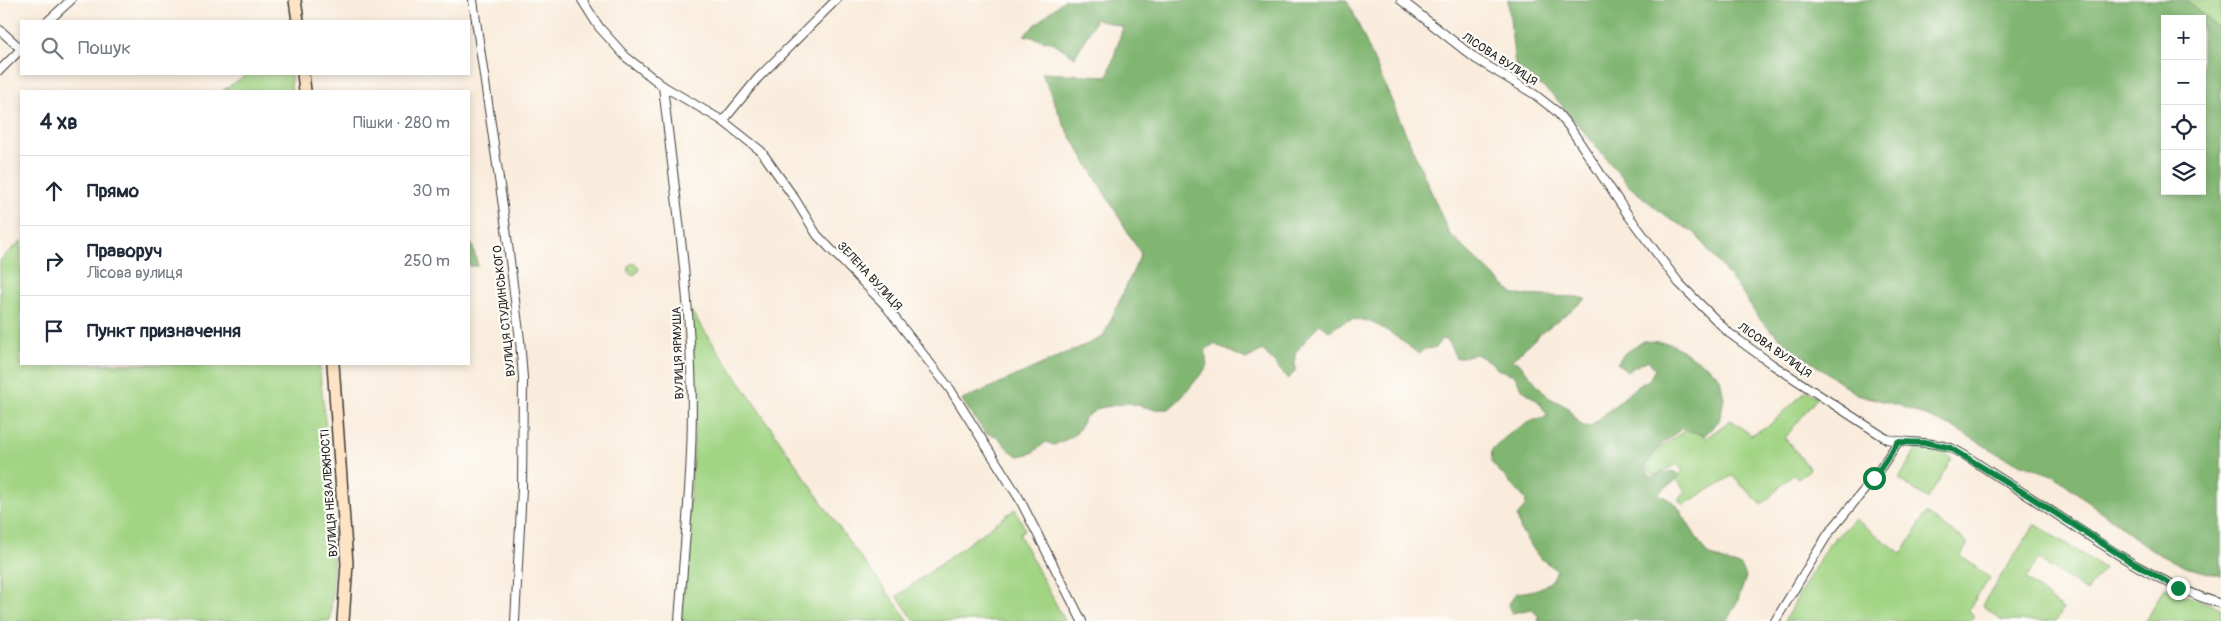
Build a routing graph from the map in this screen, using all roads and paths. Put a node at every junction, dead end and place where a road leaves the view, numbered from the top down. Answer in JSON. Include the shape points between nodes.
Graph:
{"nodes":[{"id":1,"x":71,"y":0,"type":"edge"},
{"id":2,"x":295,"y":0,"type":"edge"},
{"id":3,"x":473,"y":0,"type":"edge"},
{"id":4,"x":582,"y":0,"type":"edge"},
{"id":5,"x":836,"y":0,"type":"edge"},
{"id":6,"x":1401,"y":0,"type":"edge"},
{"id":7,"x":49,"y":20,"type":"edge"},
{"id":8,"x":298,"y":20,"type":"edge"},
{"id":9,"x":0,"y":30,"type":"edge"},
{"id":10,"x":20,"y":48,"type":"edge"},
{"id":11,"x":20,"y":50,"type":"edge"},
{"id":12,"x":0,"y":70,"type":"edge"},
{"id":13,"x":303,"y":75,"type":"edge"},
{"id":14,"x":663,"y":86,"type":"junction"},
{"id":15,"x":305,"y":90,"type":"edge"},
{"id":16,"x":723,"y":121,"type":"junction"},
{"id":17,"x":333,"y":365,"type":"edge"},
{"id":18,"x":1898,"y":442,"type":"junction"},
{"id":19,"x":2221,"y":604,"type":"edge"},
{"id":20,"x":343,"y":621,"type":"edge"},
{"id":21,"x":515,"y":621,"type":"edge"},
{"id":22,"x":679,"y":621,"type":"edge"},
{"id":23,"x":1082,"y":621,"type":"edge"},
{"id":24,"x":1775,"y":621,"type":"edge"}],
"edges":[{"from":1,"to":7,"type":"street"},
{"from":2,"to":8,"type":"street"},
{"from":3,"to":21,"type":"street","name":"ВУЛИЦЯ СТУДИНСЬКОГО","via":[[522,368],[523,469]]},
{"from":4,"to":14,"type":"street","name":"ЗЕЛЕНА ВУЛИЦЯ","via":[[599,27],[626,57]]},
{"from":5,"to":16,"type":"street","via":[[758,78]]},
{"from":6,"to":18,"type":"street","name":"ЛІСОВА ВУЛИЦЯ","via":[[1468,53],[1556,111],[1679,283],[1729,333],[1854,418],[1887,439]]},
{"from":9,"to":10,"type":"street"},
{"from":11,"to":12,"type":"street"},
{"from":13,"to":15,"type":"street"},
{"from":14,"to":16,"type":"street","name":"ЗЕЛЕНА ВУЛИЦЯ"},
{"from":14,"to":22,"type":"street","name":"ВУЛИЦЯ ЯРМУША","via":[[692,370],[690,476]]},
{"from":16,"to":23,"type":"street","name":"ЗЕЛЕНА ВУЛИЦЯ","via":[[761,151],[817,236],[885,305],[950,389],[1019,498]]},
{"from":17,"to":20,"type":"street","name":"ВУЛИЦЯ НЕЗАЛЕЖНОСТІ","via":[[348,564]]},
{"from":18,"to":19,"type":"street","name":"ЛІСОВА ВУЛИЦЯ","via":[[1951,448],[2128,560],[2178,588]]},
{"from":18,"to":24,"type":"street","via":[[1874,478],[1828,534]]}]}
